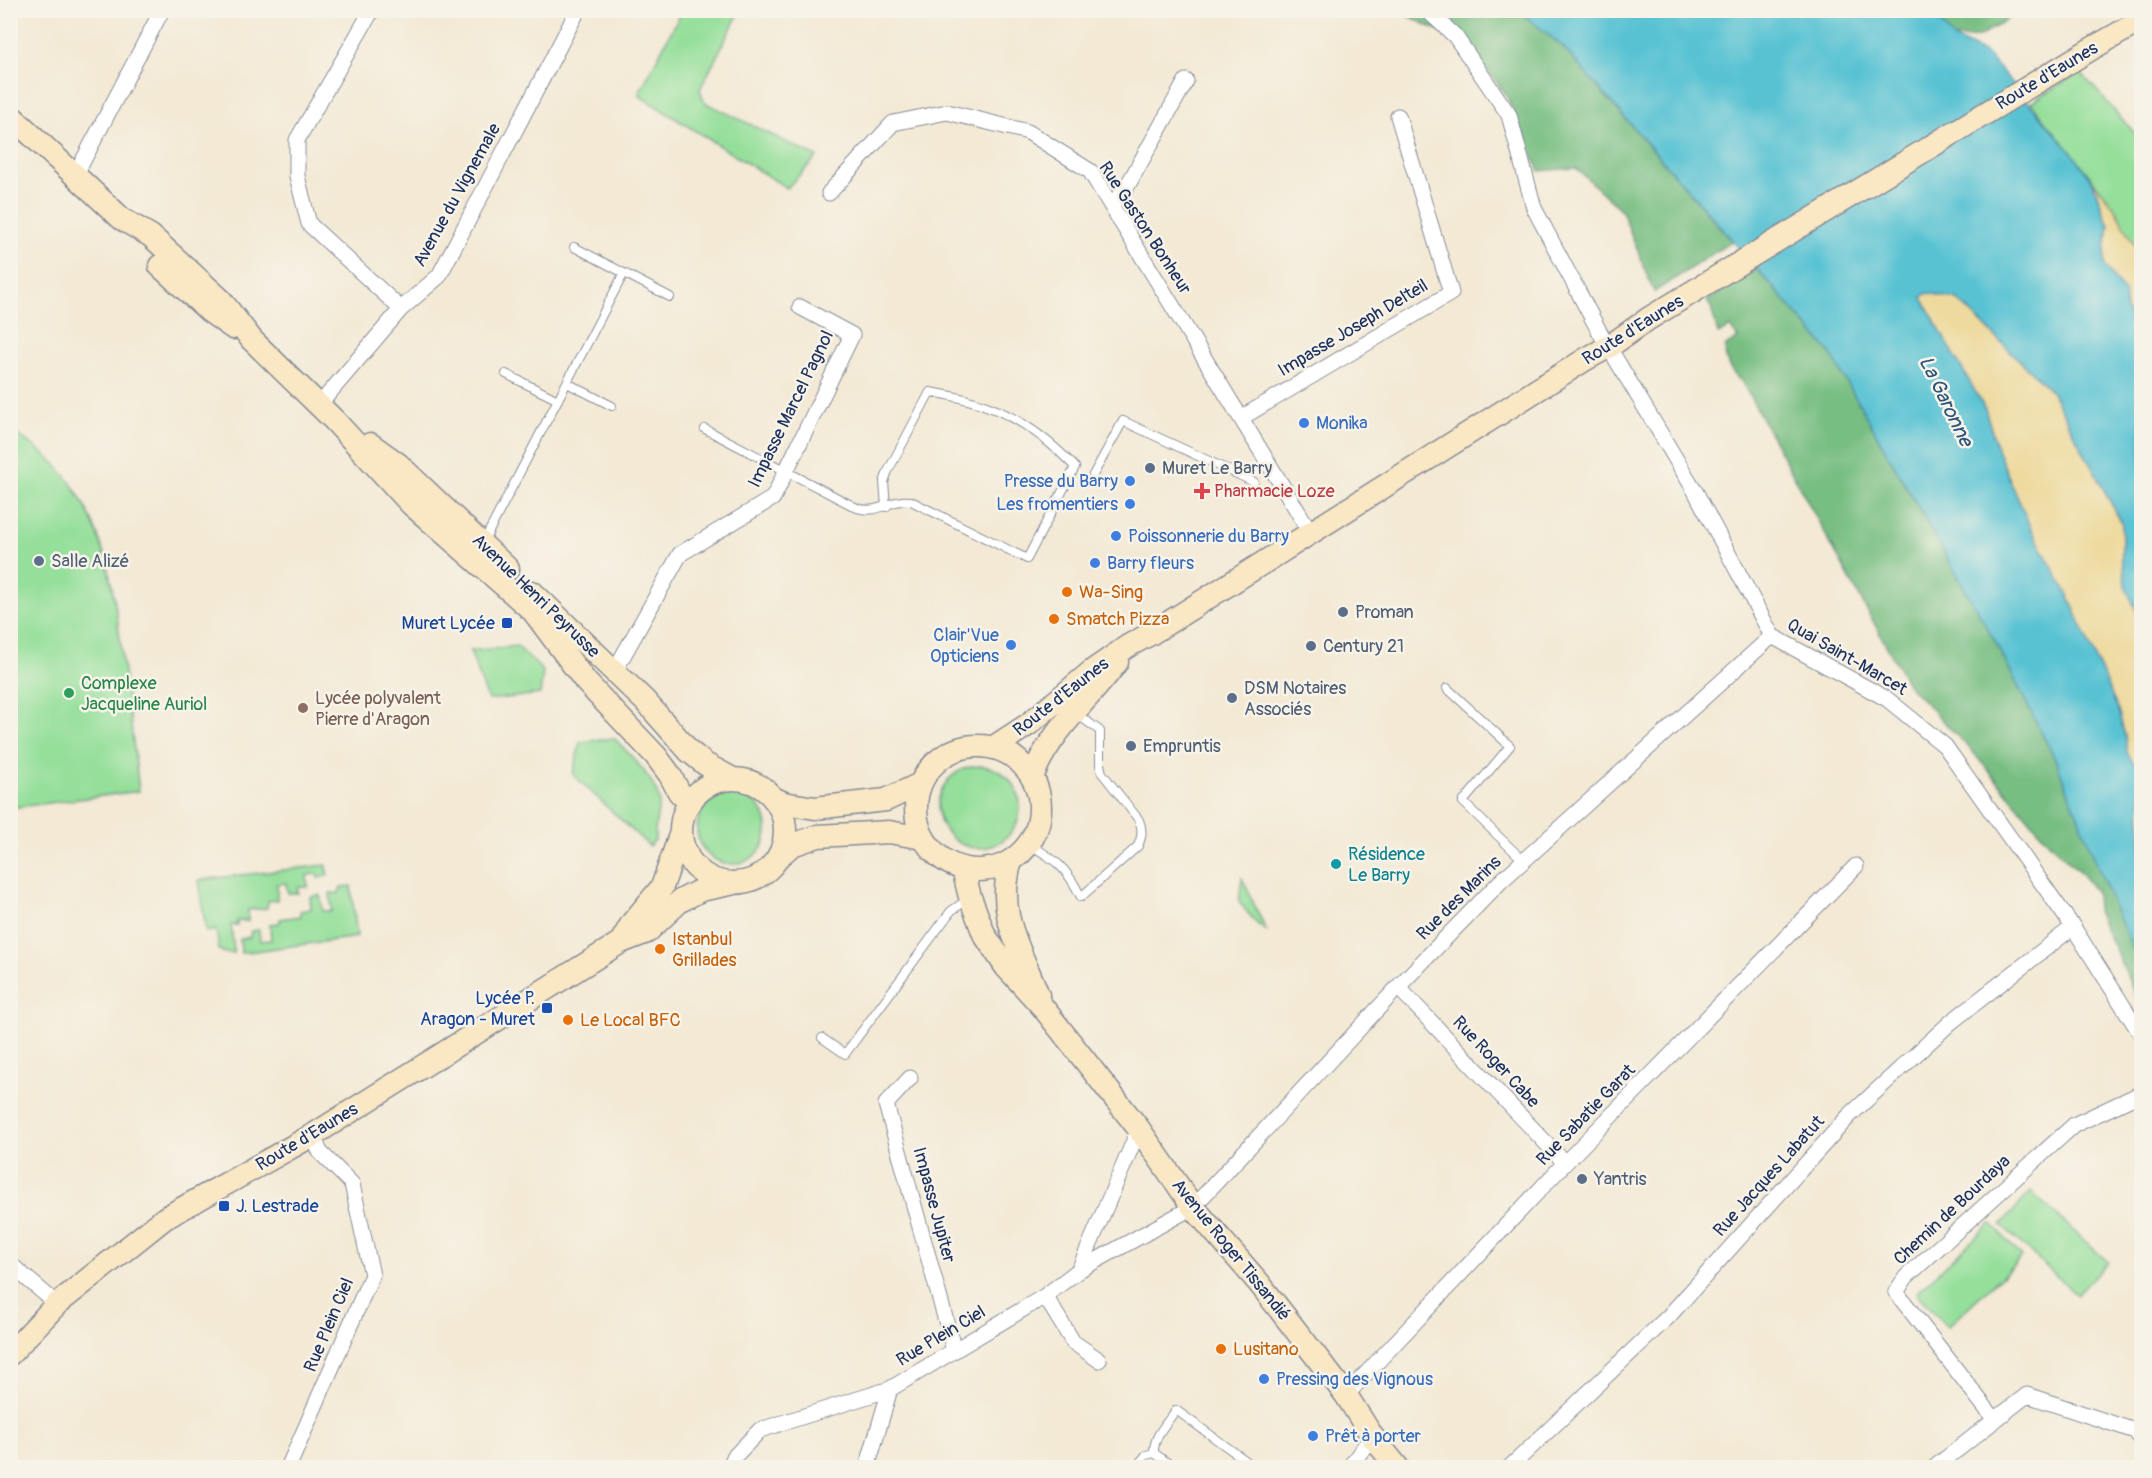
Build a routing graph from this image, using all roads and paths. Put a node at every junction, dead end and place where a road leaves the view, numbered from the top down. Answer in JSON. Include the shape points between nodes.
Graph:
{"nodes":[{"id":1,"x":162,"y":10,"type":"edge"},
{"id":2,"x":372,"y":10,"type":"edge"},
{"id":3,"x":578,"y":10,"type":"edge"},
{"id":4,"x":1426,"y":10,"type":"edge"},
{"id":5,"x":2142,"y":20,"type":"edge"},
{"id":6,"x":1186,"y":81,"type":"dead end"},
{"id":7,"x":10,"y":115,"type":"edge"},
{"id":8,"x":1398,"y":116,"type":"dead end"},
{"id":9,"x":75,"y":176,"type":"junction"},
{"id":10,"x":829,"y":193,"type":"dead end"},
{"id":11,"x":1111,"y":205,"type":"junction"},
{"id":12,"x":574,"y":247,"type":"dead end"},
{"id":13,"x":624,"y":273,"type":"junction"},
{"id":14,"x":670,"y":297,"type":"dead end"},
{"id":15,"x":800,"y":307,"type":"dead end"},
{"id":16,"x":401,"y":309,"type":"junction"},
{"id":17,"x":1610,"y":346,"type":"junction"},
{"id":18,"x":506,"y":374,"type":"dead end"},
{"id":19,"x":567,"y":383,"type":"junction"},
{"id":20,"x":558,"y":400,"type":"junction"},
{"id":21,"x":612,"y":406,"type":"dead end"},
{"id":22,"x":327,"y":412,"type":"junction"},
{"id":23,"x":1240,"y":418,"type":"junction"},
{"id":24,"x":705,"y":429,"type":"dead end"},
{"id":25,"x":786,"y":471,"type":"junction"},
{"id":26,"x":1093,"y":475,"type":"dead end"},
{"id":27,"x":1254,"y":482,"type":"dead end"},
{"id":28,"x":886,"y":507,"type":"junction"},
{"id":29,"x":1311,"y":533,"type":"junction"},
{"id":30,"x":482,"y":545,"type":"junction"},
{"id":31,"x":1772,"y":636,"type":"junction"},
{"id":32,"x":1128,"y":646,"type":"junction"},
{"id":33,"x":614,"y":672,"type":"junction"},
{"id":34,"x":1447,"y":688,"type":"dead end"},
{"id":35,"x":1074,"y":711,"type":"junction"},
{"id":36,"x":994,"y":747,"type":"junction"},
{"id":37,"x":1032,"y":775,"type":"junction"},
{"id":38,"x":731,"y":778,"type":"junction"},
{"id":39,"x":920,"y":784,"type":"junction"},
{"id":40,"x":773,"y":798,"type":"junction"},
{"id":41,"x":690,"y":802,"type":"junction"},
{"id":42,"x":681,"y":832,"type":"junction"},
{"id":43,"x":923,"y":838,"type":"junction"},
{"id":44,"x":1029,"y":844,"type":"junction"},
{"id":45,"x":779,"y":856,"type":"junction"},
{"id":46,"x":1011,"y":861,"type":"junction"},
{"id":47,"x":1524,"y":861,"type":"junction"},
{"id":48,"x":1856,"y":866,"type":"dead end"},
{"id":49,"x":963,"y":869,"type":"junction"},
{"id":50,"x":735,"y":884,"type":"junction"},
{"id":51,"x":970,"y":897,"type":"junction"},
{"id":52,"x":2073,"y":927,"type":"junction"},
{"id":53,"x":621,"y":942,"type":"junction"},
{"id":54,"x":1398,"y":987,"type":"junction"},
{"id":55,"x":1041,"y":1005,"type":"junction"},
{"id":56,"x":2142,"y":1036,"type":"edge"},
{"id":57,"x":822,"y":1038,"type":"dead end"},
{"id":58,"x":910,"y":1078,"type":"dead end"},
{"id":59,"x":2142,"y":1093,"type":"edge"},
{"id":60,"x":1139,"y":1129,"type":"junction"},
{"id":61,"x":313,"y":1135,"type":"junction"},
{"id":62,"x":1565,"y":1163,"type":"junction"},
{"id":63,"x":1193,"y":1207,"type":"junction"},
{"id":64,"x":10,"y":1264,"type":"edge"},
{"id":65,"x":1079,"y":1270,"type":"junction"},
{"id":66,"x":1045,"y":1296,"type":"junction"},
{"id":67,"x":57,"y":1304,"type":"junction"},
{"id":68,"x":954,"y":1350,"type":"junction"},
{"id":69,"x":10,"y":1354,"type":"edge"},
{"id":70,"x":1099,"y":1360,"type":"dead end"},
{"id":71,"x":890,"y":1389,"type":"junction"},
{"id":72,"x":1346,"y":1395,"type":"junction"},
{"id":73,"x":1995,"y":1420,"type":"junction"},
{"id":74,"x":1372,"y":1436,"type":"junction"},
{"id":75,"x":2142,"y":1440,"type":"edge"},
{"id":76,"x":1154,"y":1453,"type":"junction"},
{"id":77,"x":288,"y":1467,"type":"edge"},
{"id":78,"x":730,"y":1467,"type":"edge"},
{"id":79,"x":867,"y":1467,"type":"edge"},
{"id":80,"x":1135,"y":1467,"type":"edge"},
{"id":81,"x":1175,"y":1467,"type":"edge"},
{"id":82,"x":1256,"y":1467,"type":"edge"},
{"id":83,"x":1349,"y":1467,"type":"edge"},
{"id":84,"x":1398,"y":1467,"type":"edge"},
{"id":85,"x":1509,"y":1467,"type":"edge"},
{"id":86,"x":1934,"y":1467,"type":"edge"}],
"edges":[{"from":1,"to":9,"type":"street"},
{"from":2,"to":16,"type":"street","via":[[297,140],[297,176],[309,224]]},
{"from":3,"to":16,"type":"street","name":"Avenue du Vignemale","via":[[439,276]]},
{"from":4,"to":17,"type":"street","name":"Quai Saint-Marcet","via":[[1455,36],[1509,115],[1534,208]]},
{"from":5,"to":17,"type":"main road","name":"Route d'Eaunes","via":[[1648,319]]},
{"from":6,"to":11,"type":"street","via":[[1125,190]]},
{"from":7,"to":9,"type":"main road","name":"Avenue Henri Peyrusse"},
{"from":8,"to":23,"type":"street","name":"Impasse Joseph Delteil","via":[[1451,293]]},
{"from":9,"to":22,"type":"main road","name":"Avenue Henri Peyrusse","via":[[122,219],[142,248],[208,311],[252,340]]},
{"from":10,"to":11,"type":"street","name":"Rue Gaston Bonheur","via":[[893,123],[947,112],[1028,132],[1090,171]]},
{"from":11,"to":23,"type":"street","name":"Rue Gaston Bonheur"},
{"from":12,"to":13,"type":"lane"},
{"from":13,"to":14,"type":"lane"},
{"from":13,"to":19,"type":"lane"},
{"from":15,"to":25,"type":"street","name":"Impasse Marcel Pagnol","via":[[852,335]]},
{"from":16,"to":22,"type":"street","name":"Avenue du Vignemale"},
{"from":17,"to":29,"type":"main road","name":"Route d'Eaunes"},
{"from":17,"to":31,"type":"street","name":"Quai Saint-Marcet","via":[[1695,490]]},
{"from":18,"to":20,"type":"lane"},
{"from":19,"to":20,"type":"lane"},
{"from":19,"to":21,"type":"lane"},
{"from":20,"to":30,"type":"lane"},
{"from":22,"to":30,"type":"main road","name":"Avenue Henri Peyrusse","via":[[398,464]]},
{"from":22,"to":41,"type":"main road","name":"Avenue Henri Peyrusse","via":[[411,504],[532,611],[586,682],[656,756]]},
{"from":23,"to":29,"type":"street","name":"Rue Gaston Bonheur"},
{"from":24,"to":25,"type":"lane"},
{"from":25,"to":28,"type":"lane","via":[[857,508],[871,511]]},
{"from":25,"to":33,"type":"street","name":"Impasse Marcel Pagnol","via":[[773,498],[680,554]]},
{"from":26,"to":27,"type":"lane","via":[[1123,421]]},
{"from":28,"to":28,"type":"lane","via":[[898,500],[911,501],[1027,559],[1075,466],[1038,433],[1007,414],[975,401],[930,392],[888,471],[884,482]]},
{"from":29,"to":32,"type":"main road","name":"Route d'Eaunes"},
{"from":30,"to":33,"type":"main road","name":"Avenue Henri Peyrusse"},
{"from":31,"to":47,"type":"street","name":"Rue des Marins"},
{"from":31,"to":52,"type":"street","name":"Quai Saint-Marcet","via":[[1887,699],[1945,746]]},
{"from":32,"to":35,"type":"main road","name":"Route d'Eaunes"},
{"from":32,"to":36,"type":"main road","name":"Route d'Eaunes"},
{"from":33,"to":38,"type":"main road","name":"Avenue Henri Peyrusse","via":[[689,751]]},
{"from":34,"to":47,"type":"lane","via":[[1510,746],[1463,802]]},
{"from":35,"to":37,"type":"main road","name":"Route d'Eaunes","via":[[1050,741]]},
{"from":35,"to":44,"type":"lane","via":[[1100,731],[1102,773],[1139,820],[1142,838],[1081,897],[1055,859]]},
{"from":36,"to":37,"type":"main road","via":[[1020,761]]},
{"from":36,"to":39,"type":"main road","via":[[979,745],[950,752],[937,760]]},
{"from":37,"to":44,"type":"main road","via":[[1040,816]]},
{"from":38,"to":40,"type":"main road","via":[[758,784]]},
{"from":38,"to":41,"type":"main road","via":[[707,785]]},
{"from":39,"to":40,"type":"main road","via":[[886,800],[815,808]]},
{"from":39,"to":43,"type":"main road","via":[[915,816]]},
{"from":40,"to":45,"type":"main road","via":[[786,829]]},
{"from":41,"to":42,"type":"main road","via":[[682,818]]},
{"from":42,"to":50,"type":"main road","via":[[686,852],[697,869],[715,880]]},
{"from":42,"to":53,"type":"main road","name":"Route d'Eaunes","via":[[662,887]]},
{"from":43,"to":45,"type":"main road","via":[[889,832],[818,836],[792,845]]},
{"from":43,"to":49,"type":"main road","via":[[937,856]]},
{"from":44,"to":46,"type":"main road"},
{"from":45,"to":50,"type":"main road","via":[[761,876]]},
{"from":46,"to":49,"type":"main road","via":[[993,869]]},
{"from":46,"to":55,"type":"main road","name":"Avenue Roger Tissandié","via":[[1004,899],[1009,926]]},
{"from":47,"to":54,"type":"street","name":"Rue des Marins"},
{"from":48,"to":62,"type":"street","name":"Rue Sabatie Garat"},
{"from":49,"to":51,"type":"main road","name":"Avenue Roger Tissandié"},
{"from":50,"to":53,"type":"main road","name":"Route d'Eaunes","via":[[701,890],[680,901],[647,932]]},
{"from":51,"to":55,"type":"main road","name":"Avenue Roger Tissandié","via":[[984,934],[1006,967]]},
{"from":51,"to":57,"type":"lane","via":[[951,911],[845,1054]]},
{"from":52,"to":56,"type":"street","name":"Quai Saint-Marcet"},
{"from":52,"to":85,"type":"street","name":"Rue Jacques Labatut","via":[[1951,1022],[1849,1116],[1668,1317]]},
{"from":53,"to":61,"type":"main road","name":"Route d'Eaunes"},
{"from":54,"to":62,"type":"street","name":"Rue Roger Cabe"},
{"from":54,"to":63,"type":"street","name":"Rue des Marins"},
{"from":55,"to":60,"type":"main road","name":"Avenue Roger Tissandié"},
{"from":58,"to":68,"type":"street","name":"Impasse Jupiter","via":[[886,1104]]},
{"from":59,"to":73,"type":"street","name":"Chemin de Bourdaya","via":[[2074,1125],[1906,1277],[1896,1292]]},
{"from":60,"to":63,"type":"main road","name":"Avenue Roger Tissandié"},
{"from":60,"to":65,"type":"street","name":"Rue Plein Ciel"},
{"from":61,"to":67,"type":"main road","name":"Route d'Eaunes","via":[[165,1218]]},
{"from":61,"to":77,"type":"street","name":"Rue Plein Ciel","via":[[320,1152],[351,1184],[372,1275]]},
{"from":62,"to":72,"type":"street","name":"Rue Sabatie Garat"},
{"from":63,"to":65,"type":"street","name":"Rue Plein Ciel"},
{"from":63,"to":72,"type":"main road","name":"Avenue Roger Tissandié"},
{"from":64,"to":67,"type":"street"},
{"from":65,"to":66,"type":"street","name":"Rue Plein Ciel"},
{"from":66,"to":68,"type":"street","name":"Rue Plein Ciel"},
{"from":66,"to":70,"type":"street","via":[[1074,1342]]},
{"from":67,"to":69,"type":"main road","name":"Route d'Eaunes"},
{"from":68,"to":71,"type":"street","name":"Rue Plein Ciel"},
{"from":71,"to":78,"type":"street","via":[[760,1430],[734,1457]]},
{"from":71,"to":79,"type":"street","name":"Rue Plein Ciel"},
{"from":72,"to":74,"type":"main road","name":"Avenue Roger Tissandié"},
{"from":73,"to":75,"type":"street","via":[[2027,1395],[2135,1431]]},
{"from":73,"to":86,"type":"street"},
{"from":74,"to":83,"type":"street"},
{"from":74,"to":84,"type":"main road","name":"Avenue Roger Tissandié"},
{"from":76,"to":80,"type":"lane","via":[[1146,1455]]},
{"from":76,"to":81,"type":"lane"},
{"from":76,"to":82,"type":"lane","via":[[1157,1437],[1176,1410]]}]}
